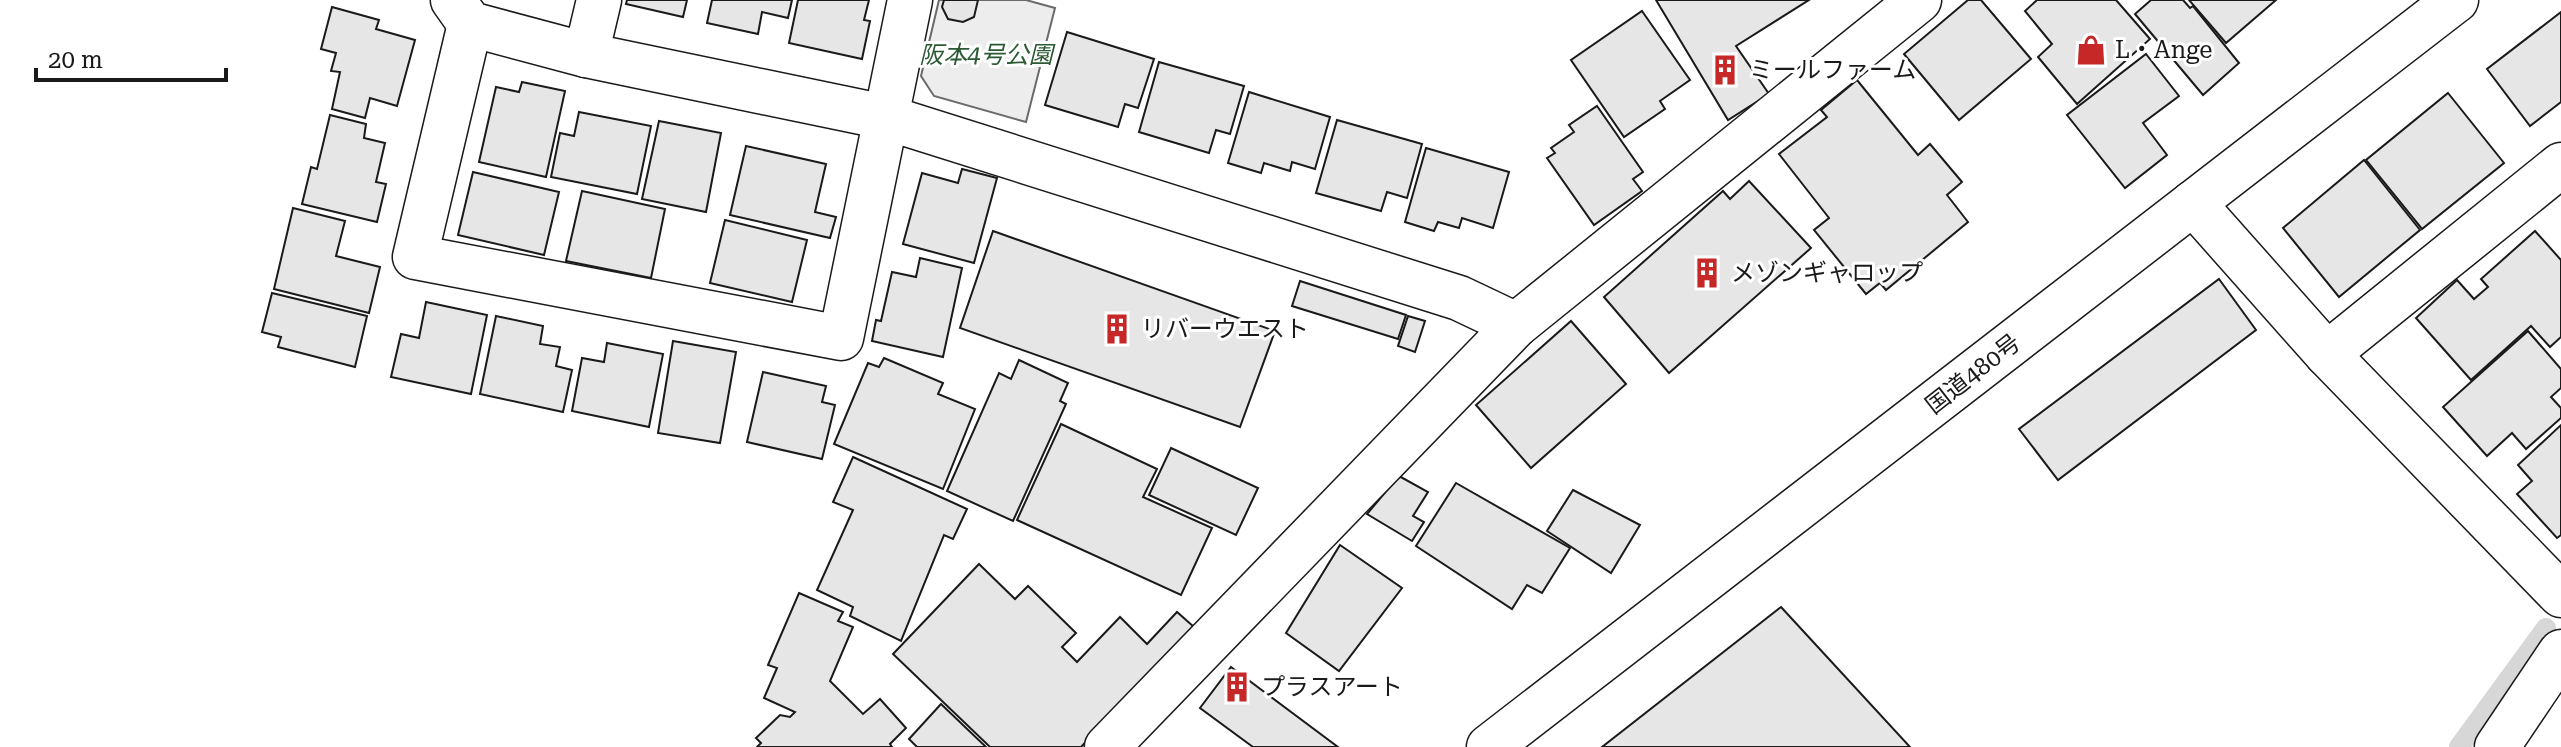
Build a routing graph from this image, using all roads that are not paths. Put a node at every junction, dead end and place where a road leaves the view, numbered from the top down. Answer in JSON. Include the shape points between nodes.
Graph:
{"nodes":[{"id":1,"x":599,"y":0,"type":"edge"},
{"id":2,"x":910,"y":0,"type":"edge"},
{"id":3,"x":1919,"y":0,"type":"edge"},
{"id":4,"x":2456,"y":0,"type":"edge"},
{"id":5,"x":461,"y":12,"type":"edge"},
{"id":6,"x":586,"y":55,"type":"junction"},
{"id":7,"x":885,"y":117,"type":"junction"},
{"id":8,"x":2557,"y":176,"type":"edge"},
{"id":9,"x":2193,"y":203,"type":"junction"},
{"id":10,"x":1516,"y":325,"type":"junction"},
{"id":11,"x":2327,"y":354,"type":"junction"},
{"id":12,"x":2561,"y":595,"type":"edge"},
{"id":13,"x":2561,"y":652,"type":"edge"},
{"id":14,"x":1107,"y":747,"type":"edge"},
{"id":15,"x":1489,"y":747,"type":"edge"},
{"id":16,"x":2497,"y":747,"type":"edge"}],
"edges":[{"from":1,"to":6,"type":"main road"},
{"from":2,"to":7,"type":"main road"},
{"from":3,"to":10,"type":"main road"},
{"from":4,"to":9,"type":"main road","name":"国道480号"},
{"from":5,"to":6,"type":"main road"},
{"from":5,"to":7,"type":"main road","via":[[415,257],[841,338]]},
{"from":6,"to":7,"type":"main road"},
{"from":7,"to":10,"type":"main road","via":[[1459,298]]},
{"from":8,"to":11,"type":"main road"},
{"from":9,"to":11,"type":"main road"},
{"from":9,"to":15,"type":"main road","name":"国道480号"},
{"from":10,"to":14,"type":"main road"},
{"from":11,"to":12,"type":"main road"},
{"from":13,"to":16,"type":"main road"}]}
